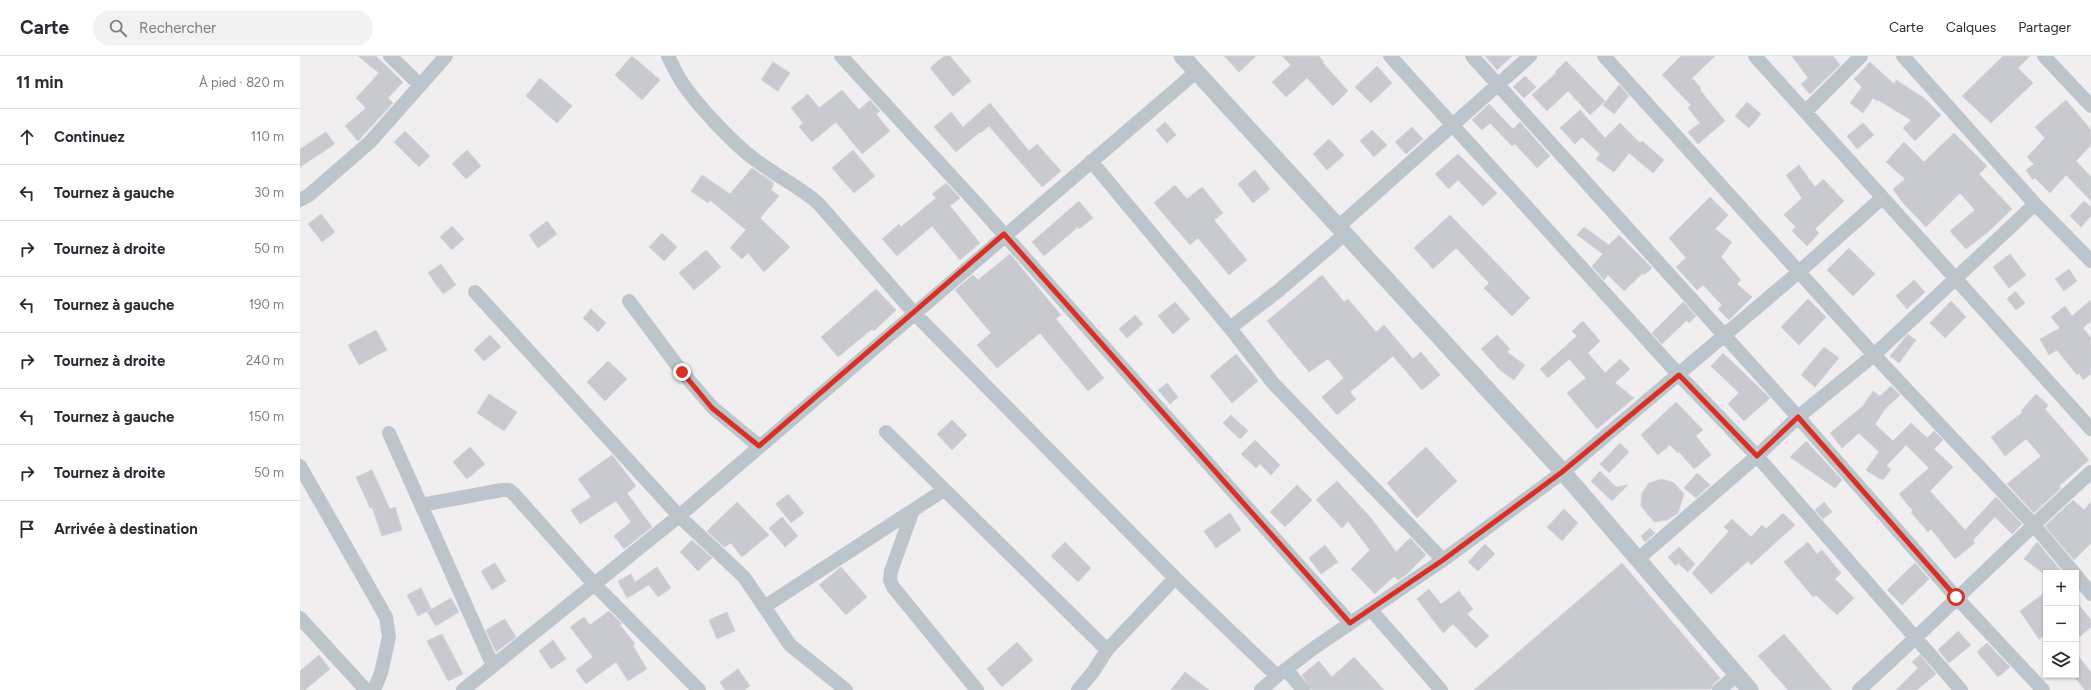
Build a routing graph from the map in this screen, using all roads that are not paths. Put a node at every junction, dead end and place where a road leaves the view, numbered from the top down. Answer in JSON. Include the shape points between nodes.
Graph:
{"nodes":[{"id":1,"x":390,"y":56,"type":"edge"},
{"id":2,"x":446,"y":56,"type":"edge"},
{"id":3,"x":668,"y":56,"type":"edge"},
{"id":4,"x":841,"y":56,"type":"edge"},
{"id":5,"x":1182,"y":56,"type":"edge"},
{"id":6,"x":1390,"y":56,"type":"edge"},
{"id":7,"x":1472,"y":56,"type":"edge"},
{"id":8,"x":1530,"y":56,"type":"edge"},
{"id":9,"x":1604,"y":56,"type":"edge"},
{"id":10,"x":1755,"y":56,"type":"edge"},
{"id":11,"x":1861,"y":56,"type":"edge"},
{"id":12,"x":1903,"y":56,"type":"edge"},
{"id":13,"x":2044,"y":56,"type":"edge"},
{"id":14,"x":1196,"y":72,"type":"junction"},
{"id":15,"x":1498,"y":85,"type":"junction"},
{"id":16,"x":420,"y":86,"type":"junction"},
{"id":17,"x":2091,"y":106,"type":"edge"},
{"id":18,"x":1806,"y":111,"type":"junction"},
{"id":19,"x":1452,"y":125,"type":"junction"},
{"id":20,"x":1091,"y":161,"type":"junction"},
{"id":21,"x":1882,"y":198,"type":"junction"},
{"id":22,"x":300,"y":200,"type":"edge"},
{"id":23,"x":2034,"y":204,"type":"junction"},
{"id":24,"x":1341,"y":231,"type":"junction"},
{"id":25,"x":1004,"y":234,"type":"junction"},
{"id":26,"x":2091,"y":261,"type":"edge"},
{"id":27,"x":1800,"y":271,"type":"junction"},
{"id":28,"x":1955,"y":277,"type":"junction"},
{"id":29,"x":475,"y":292,"type":"dead end"},
{"id":30,"x":629,"y":300,"type":"dead end"},
{"id":31,"x":914,"y":313,"type":"junction"},
{"id":32,"x":1230,"y":328,"type":"junction"},
{"id":33,"x":1724,"y":335,"type":"junction"},
{"id":34,"x":1874,"y":355,"type":"junction"},
{"id":35,"x":1679,"y":375,"type":"junction"},
{"id":36,"x":1798,"y":417,"type":"junction"},
{"id":37,"x":2091,"y":429,"type":"edge"},
{"id":38,"x":886,"y":432,"type":"dead end"},
{"id":39,"x":389,"y":433,"type":"dead end"},
{"id":40,"x":759,"y":446,"type":"junction"},
{"id":41,"x":1757,"y":456,"type":"junction"},
{"id":42,"x":300,"y":466,"type":"edge"},
{"id":43,"x":1562,"y":472,"type":"junction"},
{"id":44,"x":2091,"y":472,"type":"edge"},
{"id":45,"x":944,"y":490,"type":"junction"},
{"id":46,"x":421,"y":505,"type":"junction"},
{"id":47,"x":913,"y":510,"type":"junction"},
{"id":48,"x":679,"y":516,"type":"junction"},
{"id":49,"x":2032,"y":524,"type":"junction"},
{"id":50,"x":1638,"y":559,"type":"junction"},
{"id":51,"x":1443,"y":560,"type":"junction"},
{"id":52,"x":2072,"y":570,"type":"edge"},
{"id":53,"x":1175,"y":578,"type":"junction"},
{"id":54,"x":2079,"y":579,"type":"edge"},
{"id":55,"x":594,"y":584,"type":"junction"},
{"id":56,"x":2091,"y":594,"type":"edge"},
{"id":57,"x":1956,"y":597,"type":"junction"},
{"id":58,"x":764,"y":606,"type":"junction"},
{"id":59,"x":1371,"y":610,"type":"junction"},
{"id":60,"x":300,"y":618,"type":"edge"},
{"id":61,"x":1350,"y":623,"type":"junction"},
{"id":62,"x":1916,"y":638,"type":"junction"},
{"id":63,"x":1107,"y":650,"type":"junction"},
{"id":64,"x":493,"y":666,"type":"junction"},
{"id":65,"x":1281,"y":673,"type":"junction"},
{"id":66,"x":1737,"y":675,"type":"junction"},
{"id":67,"x":366,"y":690,"type":"edge"},
{"id":68,"x":374,"y":690,"type":"edge"},
{"id":69,"x":463,"y":690,"type":"edge"},
{"id":70,"x":699,"y":690,"type":"edge"},
{"id":71,"x":846,"y":690,"type":"edge"},
{"id":72,"x":977,"y":690,"type":"edge"},
{"id":73,"x":1078,"y":690,"type":"edge"},
{"id":74,"x":1261,"y":690,"type":"edge"},
{"id":75,"x":1303,"y":690,"type":"edge"},
{"id":76,"x":1441,"y":690,"type":"edge"},
{"id":77,"x":1719,"y":690,"type":"edge"},
{"id":78,"x":1750,"y":690,"type":"edge"},
{"id":79,"x":1859,"y":690,"type":"edge"},
{"id":80,"x":1961,"y":690,"type":"edge"},
{"id":81,"x":2043,"y":690,"type":"edge"}],
"edges":[{"from":1,"to":16,"type":"street"},
{"from":2,"to":16,"type":"street"},
{"from":3,"to":31,"type":"street","via":[[680,80],[694,98],[740,148],[818,203]]},
{"from":4,"to":25,"type":"street"},
{"from":5,"to":14,"type":"street"},
{"from":6,"to":19,"type":"street"},
{"from":7,"to":15,"type":"street"},
{"from":8,"to":15,"type":"street"},
{"from":9,"to":27,"type":"street"},
{"from":10,"to":18,"type":"street"},
{"from":11,"to":18,"type":"street"},
{"from":12,"to":23,"type":"street"},
{"from":13,"to":17,"type":"street"},
{"from":14,"to":20,"type":"street"},
{"from":14,"to":24,"type":"street"},
{"from":15,"to":19,"type":"street"},
{"from":15,"to":33,"type":"street"},
{"from":16,"to":22,"type":"street","via":[[370,142]]},
{"from":18,"to":21,"type":"street"},
{"from":19,"to":24,"type":"street"},
{"from":19,"to":35,"type":"street"},
{"from":20,"to":25,"type":"street"},
{"from":20,"to":32,"type":"street"},
{"from":21,"to":27,"type":"street"},
{"from":21,"to":28,"type":"street"},
{"from":23,"to":26,"type":"street"},
{"from":23,"to":28,"type":"street"},
{"from":24,"to":32,"type":"street","via":[[1278,291]]},
{"from":24,"to":43,"type":"street"},
{"from":25,"to":31,"type":"street"},
{"from":25,"to":61,"type":"street"},
{"from":27,"to":33,"type":"street"},
{"from":27,"to":34,"type":"street"},
{"from":28,"to":34,"type":"street"},
{"from":28,"to":37,"type":"street"},
{"from":29,"to":48,"type":"street"},
{"from":30,"to":40,"type":"street","via":[[712,408]]},
{"from":31,"to":40,"type":"street"},
{"from":31,"to":53,"type":"street"},
{"from":32,"to":51,"type":"street","via":[[1273,384]]},
{"from":33,"to":35,"type":"street"},
{"from":33,"to":36,"type":"street"},
{"from":34,"to":36,"type":"street"},
{"from":34,"to":49,"type":"street"},
{"from":35,"to":41,"type":"street"},
{"from":35,"to":43,"type":"street"},
{"from":36,"to":41,"type":"street"},
{"from":36,"to":57,"type":"street"},
{"from":38,"to":45,"type":"street"},
{"from":39,"to":46,"type":"street"},
{"from":40,"to":48,"type":"street"},
{"from":41,"to":50,"type":"street"},
{"from":41,"to":62,"type":"street"},
{"from":42,"to":68,"type":"street","via":[[386,617],[390,637]]},
{"from":43,"to":50,"type":"street"},
{"from":43,"to":51,"type":"street"},
{"from":44,"to":49,"type":"street"},
{"from":45,"to":47,"type":"street"},
{"from":45,"to":63,"type":"street"},
{"from":46,"to":55,"type":"street","via":[[509,490]]},
{"from":46,"to":64,"type":"street"},
{"from":47,"to":58,"type":"street"},
{"from":47,"to":72,"type":"street","via":[[890,571],[890,580]]},
{"from":48,"to":55,"type":"street"},
{"from":48,"to":58,"type":"street","via":[[738,571]]},
{"from":49,"to":52,"type":"street"},
{"from":49,"to":57,"type":"street"},
{"from":50,"to":66,"type":"street"},
{"from":51,"to":59,"type":"street"},
{"from":53,"to":63,"type":"street"},
{"from":53,"to":65,"type":"street"},
{"from":54,"to":56,"type":"street"},
{"from":55,"to":64,"type":"street"},
{"from":55,"to":70,"type":"street"},
{"from":57,"to":62,"type":"street"},
{"from":57,"to":81,"type":"street"},
{"from":58,"to":71,"type":"street","via":[[790,645]]},
{"from":59,"to":61,"type":"street"},
{"from":59,"to":76,"type":"street"},
{"from":60,"to":67,"type":"street"},
{"from":61,"to":65,"type":"street"},
{"from":62,"to":79,"type":"street"},
{"from":62,"to":80,"type":"street"},
{"from":63,"to":73,"type":"street"},
{"from":64,"to":69,"type":"street"},
{"from":65,"to":74,"type":"street"},
{"from":65,"to":75,"type":"street"},
{"from":66,"to":77,"type":"street"},
{"from":66,"to":78,"type":"street"}]}
